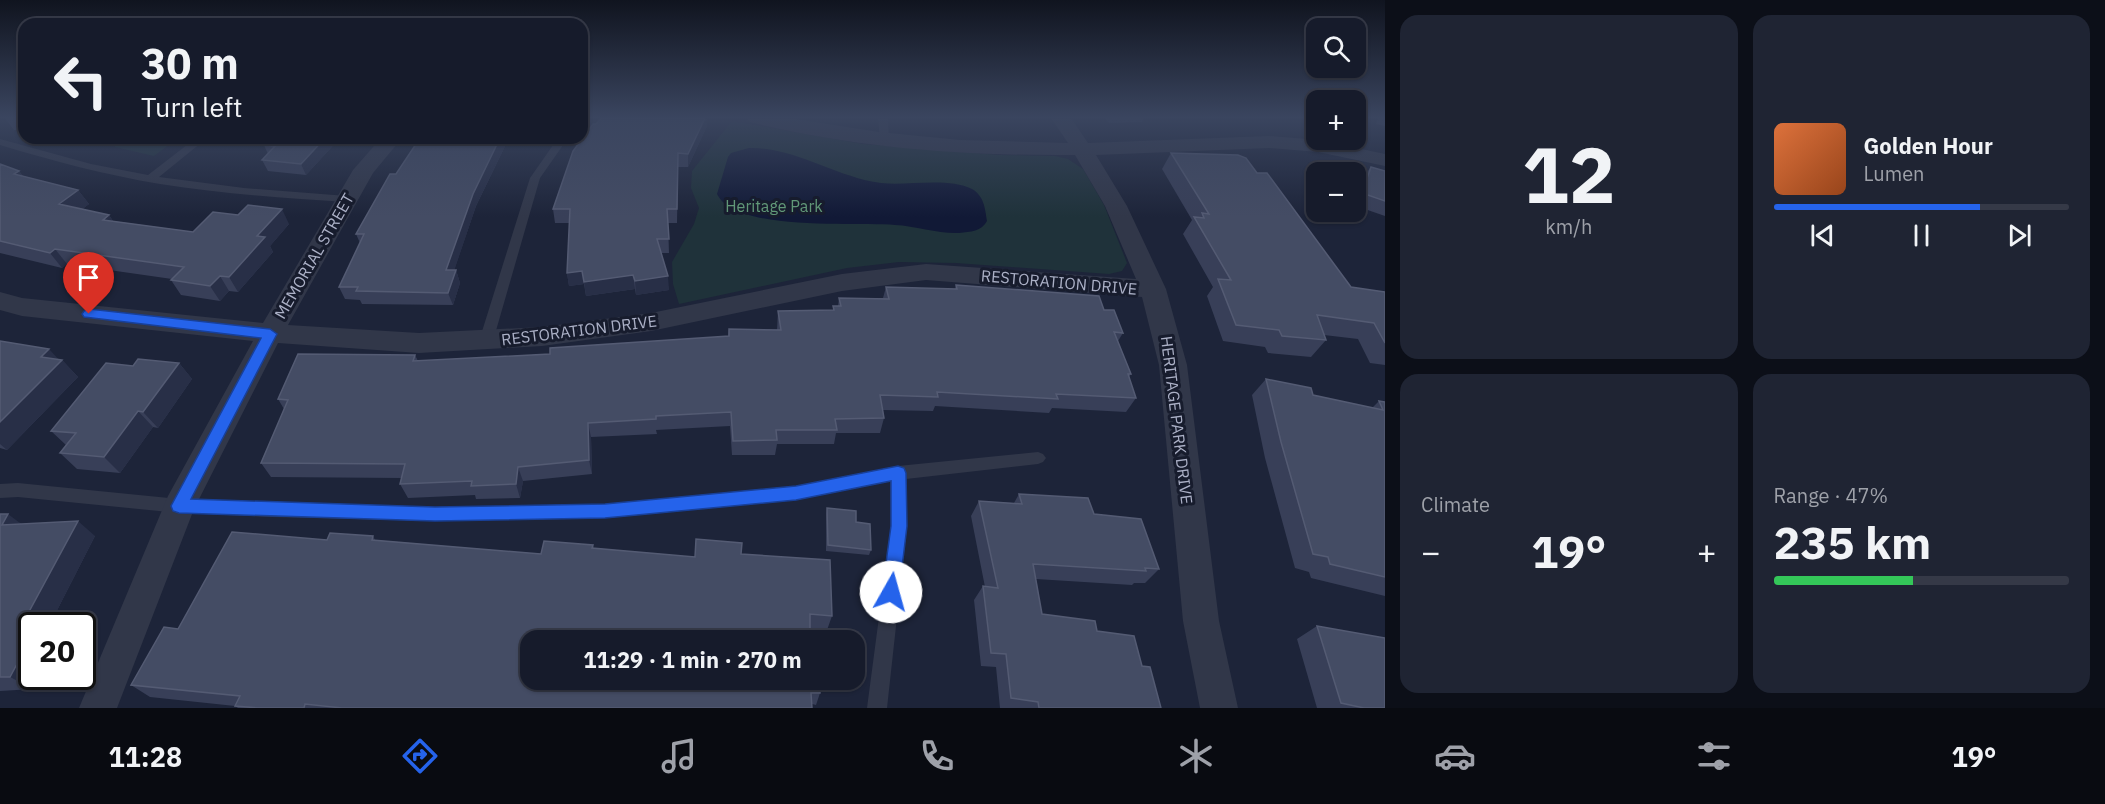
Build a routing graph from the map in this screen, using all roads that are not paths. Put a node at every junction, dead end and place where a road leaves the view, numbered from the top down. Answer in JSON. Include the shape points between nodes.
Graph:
{"nodes":[{"id":1,"x":34,"y":151,"type":"edge"},
{"id":2,"x":185,"y":151,"type":"edge"},
{"id":3,"x":381,"y":151,"type":"edge"},
{"id":4,"x":554,"y":151,"type":"edge"},
{"id":5,"x":1083,"y":151,"type":"edge"},
{"id":6,"x":1345,"y":151,"type":"edge"},
{"id":7,"x":1385,"y":159,"type":"edge"},
{"id":8,"x":151,"y":178,"type":"junction"},
{"id":9,"x":347,"y":199,"type":"junction"},
{"id":10,"x":1154,"y":289,"type":"junction"},
{"id":11,"x":0,"y":301,"type":"edge"},
{"id":12,"x":270,"y":334,"type":"junction"},
{"id":13,"x":486,"y":341,"type":"junction"},
{"id":14,"x":1038,"y":458,"type":"dead end"},
{"id":15,"x":898,"y":473,"type":"junction"},
{"id":16,"x":0,"y":491,"type":"edge"},
{"id":17,"x":179,"y":506,"type":"junction"},
{"id":18,"x":98,"y":708,"type":"edge"},
{"id":19,"x":877,"y":708,"type":"edge"},
{"id":20,"x":1219,"y":708,"type":"edge"}],
"edges":[{"from":1,"to":8,"type":"lane"},
{"from":2,"to":8,"type":"lane"},
{"from":3,"to":9,"type":"street","name":"MEMORIAL STREET"},
{"from":4,"to":13,"type":"lane","via":[[535,178]]},
{"from":5,"to":10,"type":"street","name":"HERITAGE PARK DRIVE","via":[[1131,232]]},
{"from":6,"to":7,"type":"street"},
{"from":8,"to":9,"type":"lane","via":[[253,193]]},
{"from":9,"to":12,"type":"street","name":"MEMORIAL STREET"},
{"from":10,"to":13,"type":"street","name":"RESTORATION DRIVE","via":[[926,272],[888,274],[620,327]]},
{"from":10,"to":20,"type":"street","name":"HERITAGE PARK DRIVE","via":[[1173,365],[1201,621]]},
{"from":11,"to":12,"type":"street","name":"RESTORATION DRIVE","via":[[22,307]]},
{"from":12,"to":13,"type":"street","name":"RESTORATION DRIVE","via":[[412,342]]},
{"from":12,"to":17,"type":"street","name":"MEMORIAL STREET"},
{"from":14,"to":15,"type":"lane"},
{"from":15,"to":17,"type":"lane","via":[[796,493],[605,511],[435,514]]},
{"from":15,"to":19,"type":"lane","via":[[899,526]]},
{"from":16,"to":17,"type":"lane"},
{"from":17,"to":18,"type":"street","name":"MEMORIAL STREET"}]}
